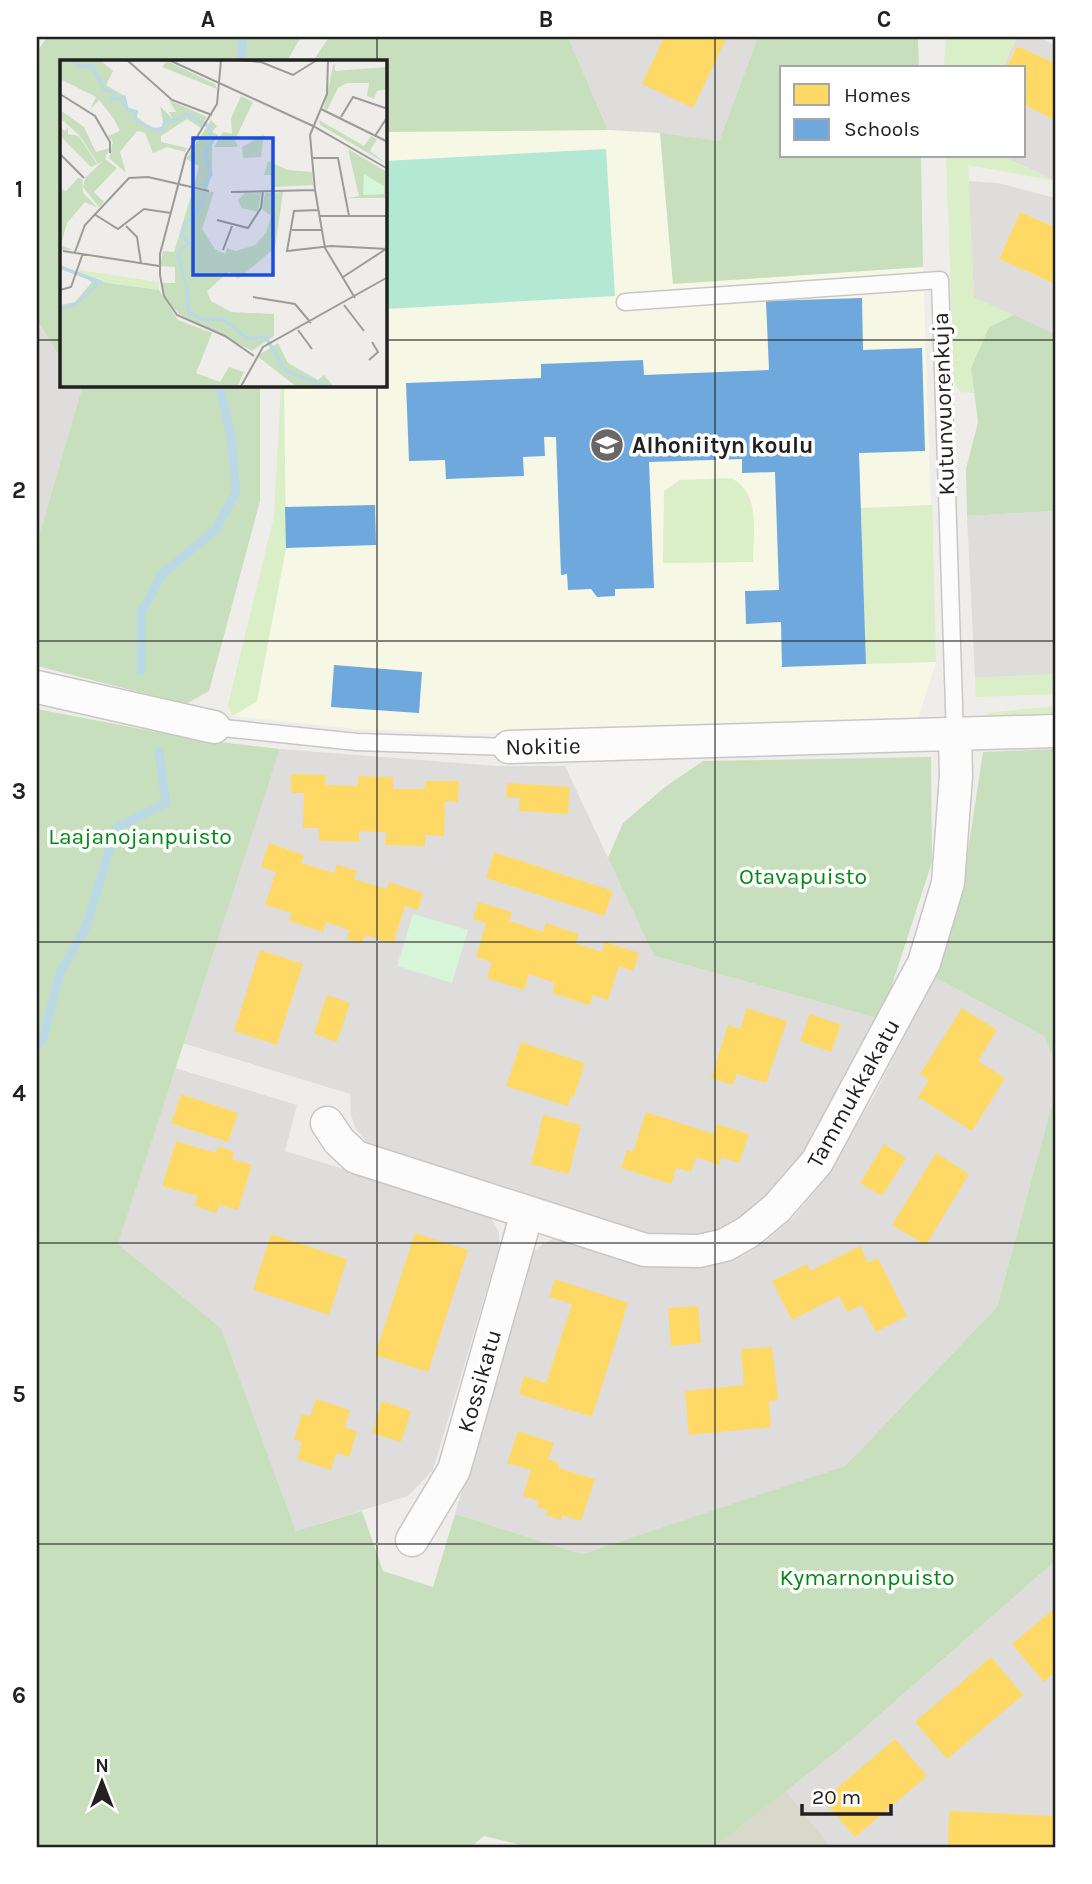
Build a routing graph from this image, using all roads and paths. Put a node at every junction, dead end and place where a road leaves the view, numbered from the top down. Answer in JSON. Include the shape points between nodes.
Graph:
{"nodes":[{"id":1,"x":625,"y":302,"type":"dead end"},
{"id":2,"x":37,"y":687,"type":"edge"},
{"id":3,"x":214,"y":727,"type":"joint"},
{"id":4,"x":1055,"y":732,"type":"edge"},
{"id":5,"x":955,"y":736,"type":"junction"},
{"id":6,"x":509,"y":747,"type":"joint"},
{"id":7,"x":327,"y":1123,"type":"dead end"},
{"id":8,"x":527,"y":1213,"type":"junction"},
{"id":9,"x":412,"y":1540,"type":"dead end"}],
"edges":[{"from":1,"to":5,"type":"lane","name":"Kutunvuorenkuja","via":[[940,280]]},
{"from":2,"to":3,"type":"street","name":"Nokitie"},
{"from":3,"to":6,"type":"lane","name":"Nokitie","via":[[357,742]]},
{"from":4,"to":5,"type":"street","name":"Nokitie"},
{"from":5,"to":6,"type":"street","name":"Nokitie"},
{"from":5,"to":8,"type":"street","name":"Tammukkakatu","via":[[948,883],[924,963],[806,1178],[748,1232],[699,1251],[645,1250]]},
{"from":7,"to":8,"type":"street","name":"Tammukkakatu","via":[[356,1157]]},
{"from":8,"to":9,"type":"street","name":"Kossikatu","via":[[454,1470]]}]}
